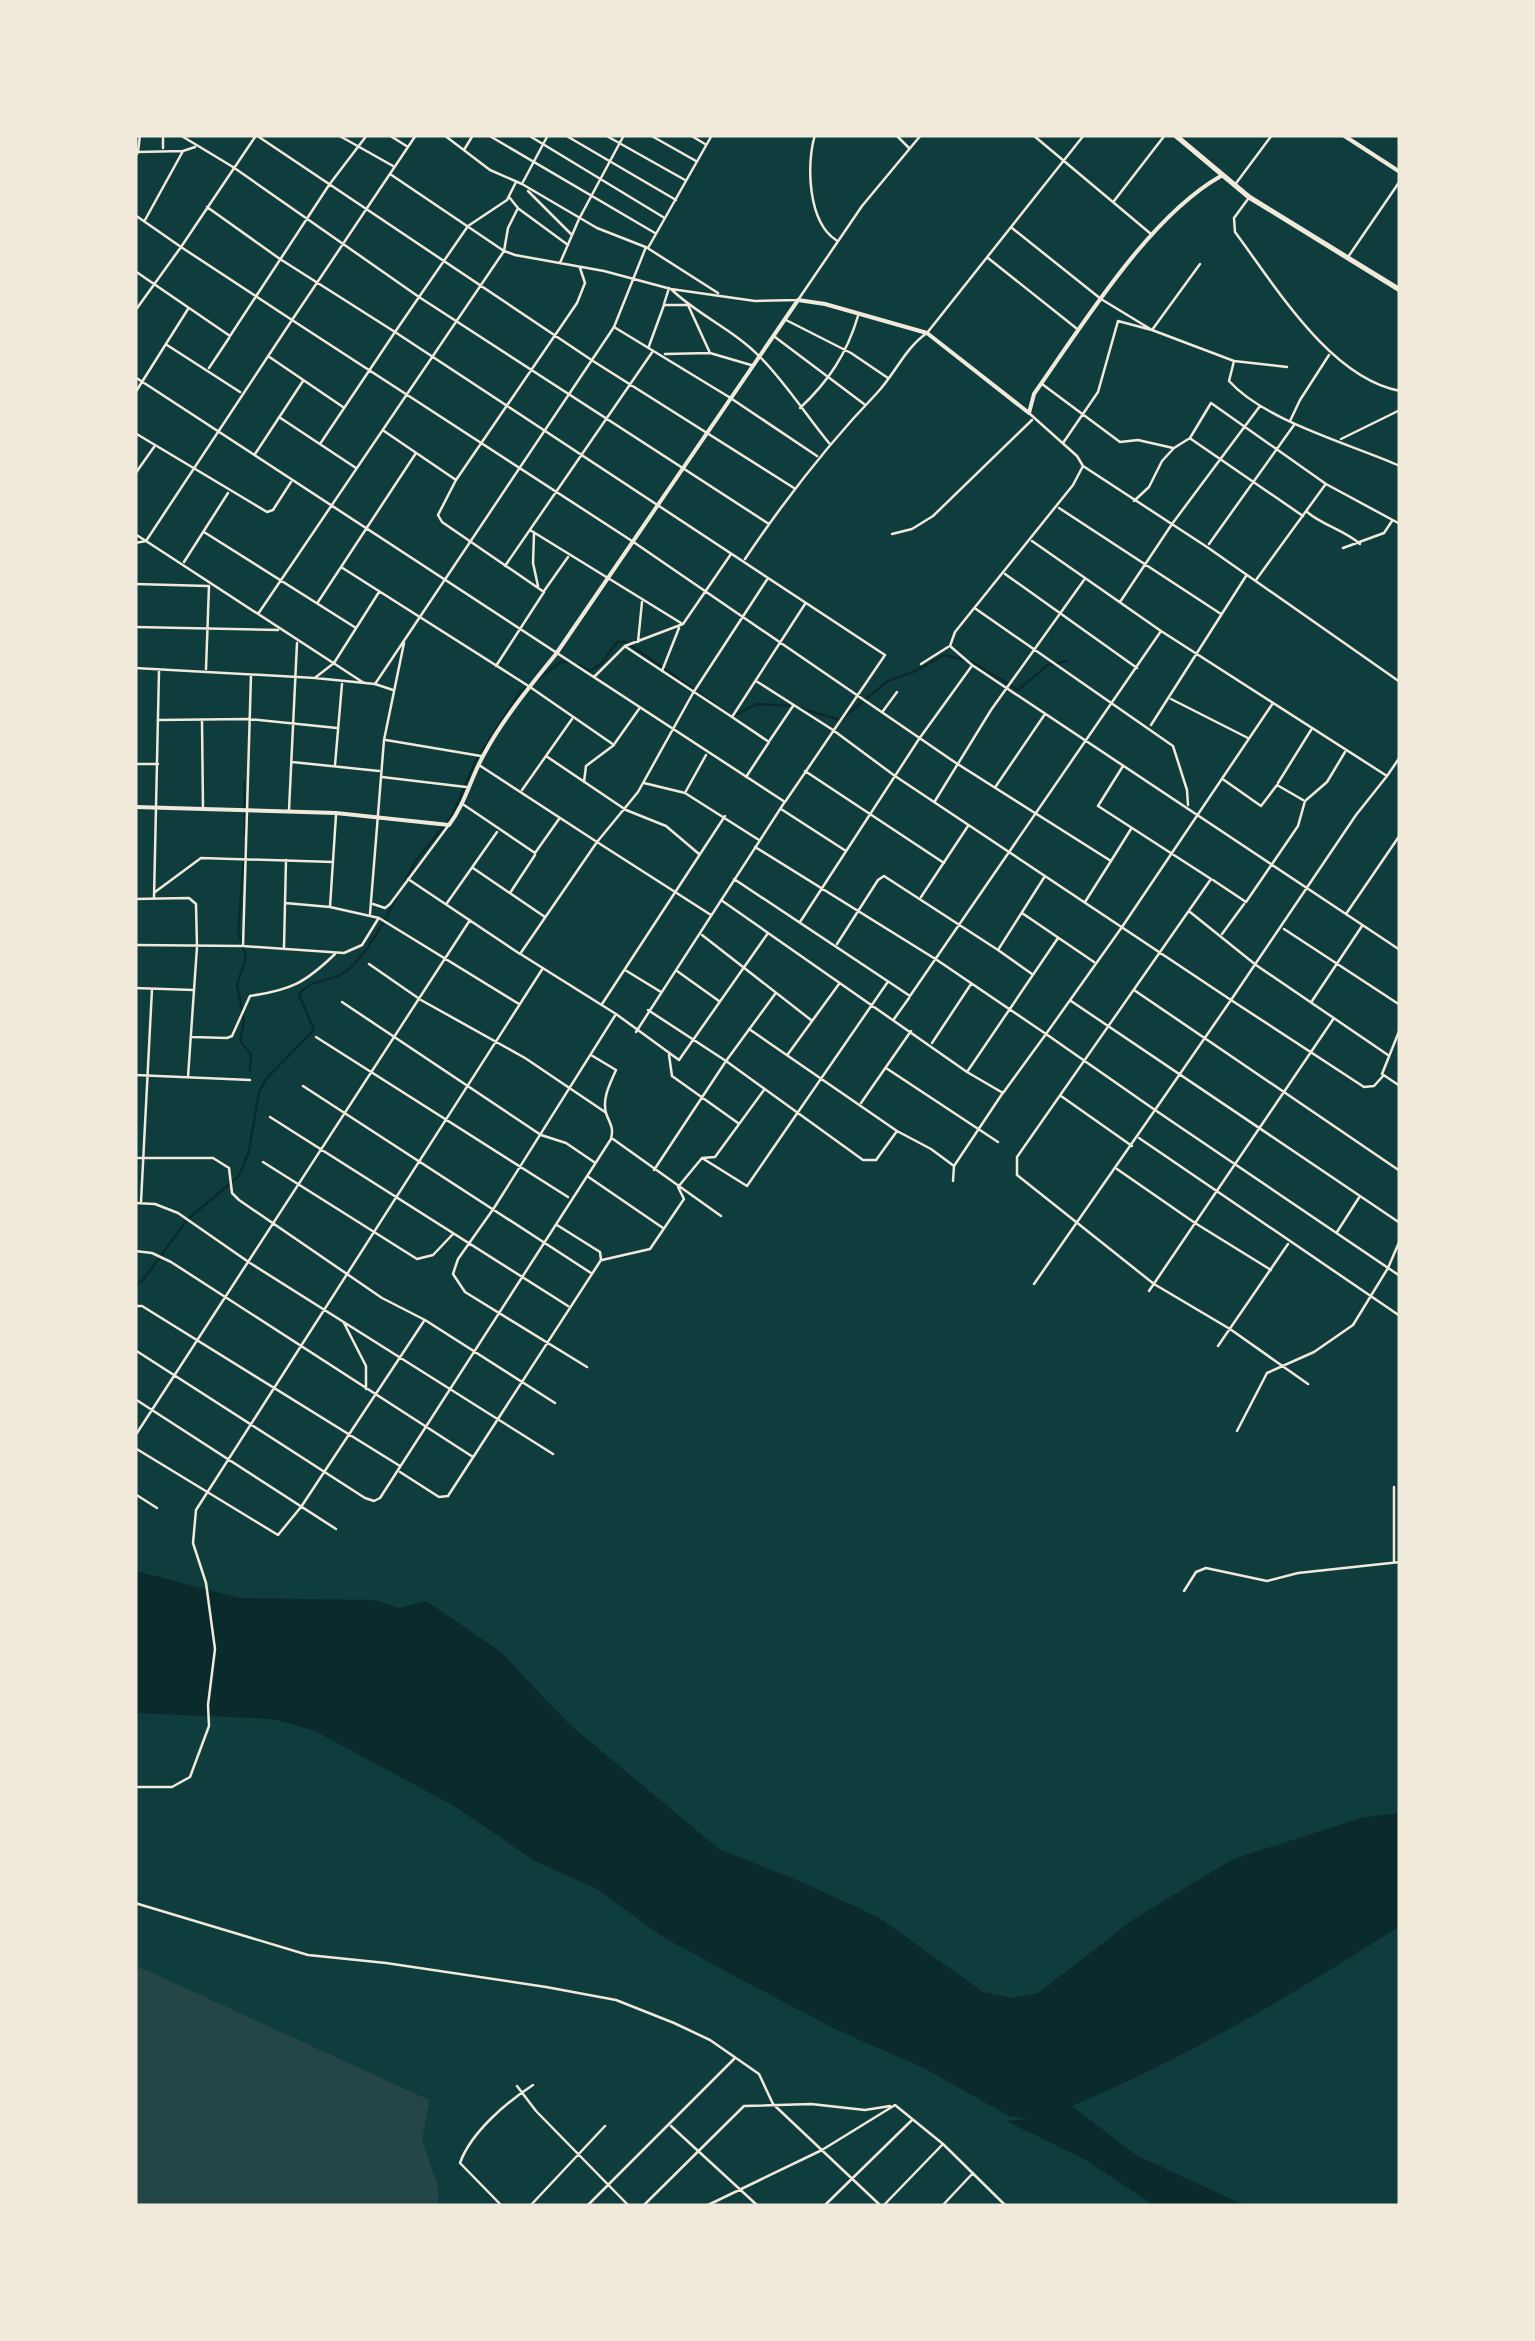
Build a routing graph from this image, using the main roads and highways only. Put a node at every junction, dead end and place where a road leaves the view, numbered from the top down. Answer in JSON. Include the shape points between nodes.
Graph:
{"nodes":[{"id":1,"x":1175,"y":135,"type":"edge"},
{"id":2,"x":1343,"y":135,"type":"edge"},
{"id":3,"x":1400,"y":172,"type":"edge"},
{"id":4,"x":1221,"y":176,"type":"junction"},
{"id":5,"x":1400,"y":290,"type":"edge"},
{"id":6,"x":135,"y":807,"type":"edge"}],
"edges":[{"from":1,"to":4,"type":"highway"},
{"from":2,"to":3,"type":"main road"},
{"from":4,"to":5,"type":"highway"},
{"from":4,"to":6,"type":"main road","via":[[1152,235],[1101,299],[1030,404],[1031,416],[927,333],[798,300],[482,756],[464,806],[449,825]]}]}
